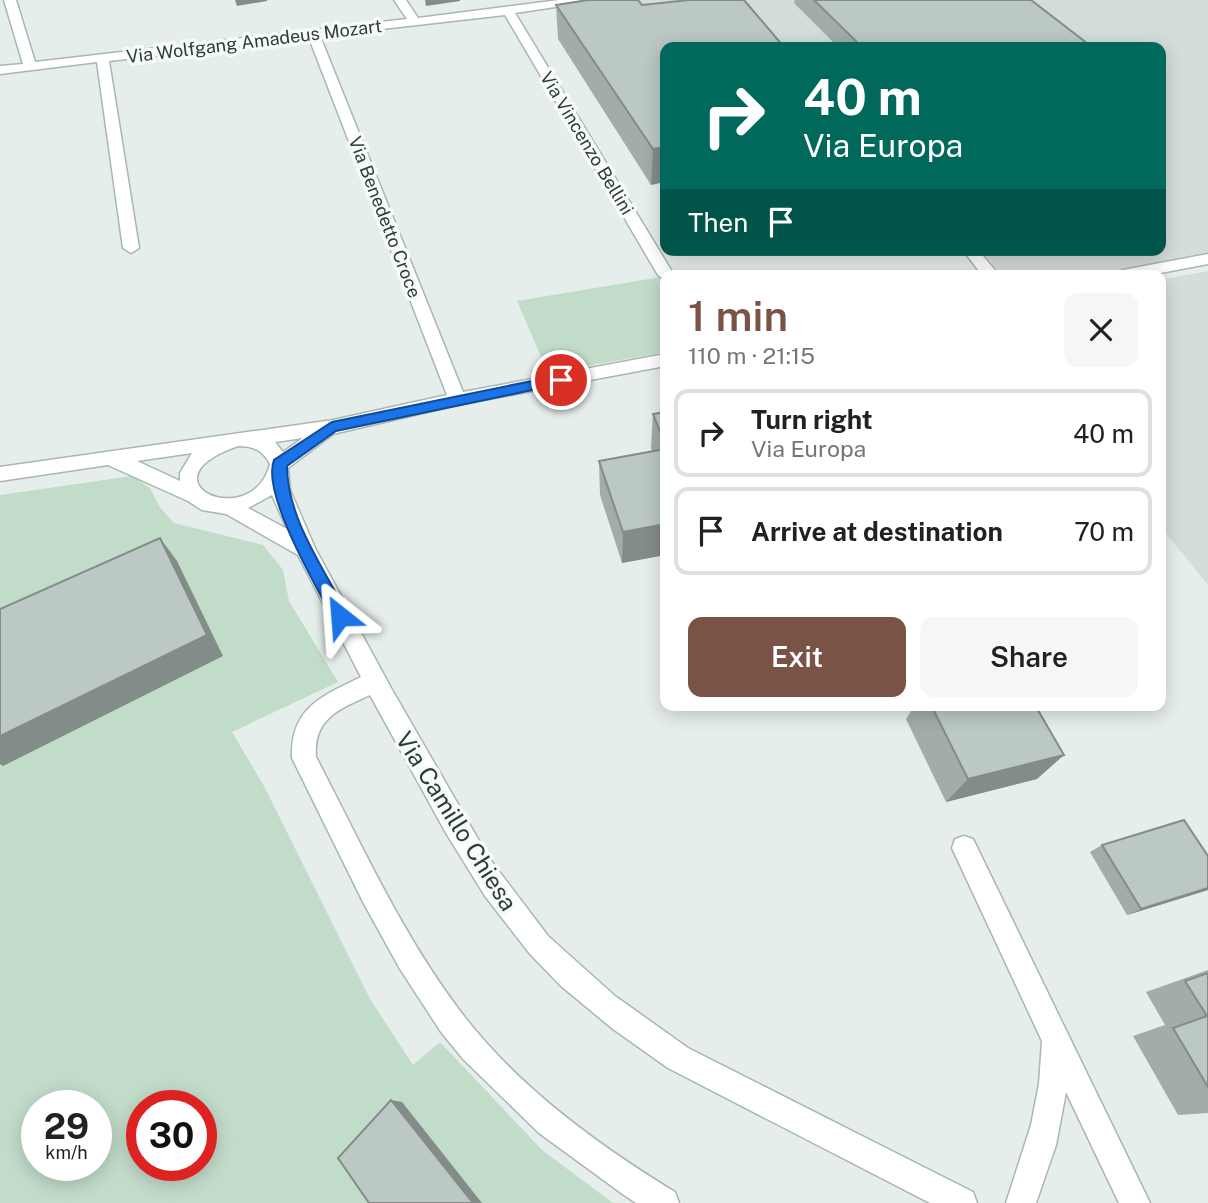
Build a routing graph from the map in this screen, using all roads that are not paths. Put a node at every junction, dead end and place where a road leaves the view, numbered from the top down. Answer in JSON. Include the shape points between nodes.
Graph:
{"nodes":[{"id":1,"x":10,"y":0,"type":"edge"},
{"id":2,"x":400,"y":0,"type":"edge"},
{"id":3,"x":582,"y":0,"type":"edge"},
{"id":4,"x":508,"y":11,"type":"junction"},
{"id":5,"x":415,"y":22,"type":"junction"},
{"id":6,"x":313,"y":34,"type":"junction"},
{"id":7,"x":102,"y":58,"type":"junction"},
{"id":8,"x":30,"y":66,"type":"junction"},
{"id":9,"x":0,"y":70,"type":"edge"},
{"id":10,"x":131,"y":248,"type":"dead end"},
{"id":11,"x":975,"y":256,"type":"edge"},
{"id":12,"x":1208,"y":259,"type":"edge"},
{"id":13,"x":663,"y":270,"type":"edge"},
{"id":14,"x":987,"y":270,"type":"edge"},
{"id":15,"x":1150,"y":270,"type":"edge"},
{"id":16,"x":660,"y":361,"type":"edge"},
{"id":17,"x":457,"y":399,"type":"junction"},
{"id":18,"x":332,"y":427,"type":"junction"},
{"id":19,"x":251,"y":439,"type":"junction"},
{"id":20,"x":223,"y":442,"type":"junction"},
{"id":21,"x":107,"y":458,"type":"junction"},
{"id":22,"x":279,"y":468,"type":"junction"},
{"id":23,"x":0,"y":474,"type":"edge"},
{"id":24,"x":192,"y":495,"type":"junction"},
{"id":25,"x":228,"y":506,"type":"junction"},
{"id":26,"x":305,"y":549,"type":"junction"},
{"id":27,"x":374,"y":682,"type":"junction"},
{"id":28,"x":964,"y":848,"type":"dead end"},
{"id":29,"x":1055,"y":1035,"type":"junction"},
{"id":30,"x":664,"y":1203,"type":"edge"},
{"id":31,"x":962,"y":1203,"type":"edge"},
{"id":32,"x":1021,"y":1203,"type":"edge"},
{"id":33,"x":1135,"y":1203,"type":"edge"}],
"edges":[{"from":1,"to":8,"type":"street"},
{"from":2,"to":5,"type":"street"},
{"from":3,"to":4,"type":"street","name":"Via Wolfgang Amadeus Mozart"},
{"from":4,"to":5,"type":"street","name":"Via Wolfgang Amadeus Mozart"},
{"from":4,"to":13,"type":"street","name":"Via Vincenzo Bellini"},
{"from":5,"to":6,"type":"street","name":"Via Wolfgang Amadeus Mozart"},
{"from":6,"to":7,"type":"street","name":"Via Wolfgang Amadeus Mozart"},
{"from":6,"to":17,"type":"street","name":"Via Benedetto Croce"},
{"from":7,"to":8,"type":"street","name":"Via Wolfgang Amadeus Mozart"},
{"from":7,"to":10,"type":"street"},
{"from":8,"to":9,"type":"street","name":"Via Wolfgang Amadeus Mozart"},
{"from":11,"to":14,"type":"street"},
{"from":12,"to":15,"type":"street"},
{"from":16,"to":17,"type":"street"},
{"from":17,"to":18,"type":"street"},
{"from":18,"to":19,"type":"street"},
{"from":18,"to":22,"type":"street"},
{"from":19,"to":20,"type":"street"},
{"from":19,"to":22,"type":"street","via":[[272,449]]},
{"from":20,"to":21,"type":"street"},
{"from":20,"to":24,"type":"street","via":[[191,466],[187,476]]},
{"from":21,"to":23,"type":"street"},
{"from":21,"to":24,"type":"street"},
{"from":22,"to":25,"type":"street","via":[[256,498]]},
{"from":22,"to":26,"type":"street","name":"Via Camillo Chiesa","via":[[280,490]]},
{"from":24,"to":25,"type":"street","via":[[213,506]]},
{"from":25,"to":26,"type":"street"},
{"from":26,"to":27,"type":"street","name":"Via Camillo Chiesa"},
{"from":27,"to":30,"type":"street","via":[[313,717],[301,744],[304,758],[410,958],[451,1021],[492,1069],[533,1108],[625,1180]]},
{"from":27,"to":31,"type":"street","name":"Via Camillo Chiesa","via":[[488,880],[569,975],[639,1033],[678,1058]]},
{"from":28,"to":29,"type":"street"},
{"from":29,"to":32,"type":"street","via":[[1052,1096]]},
{"from":29,"to":33,"type":"street"}]}
